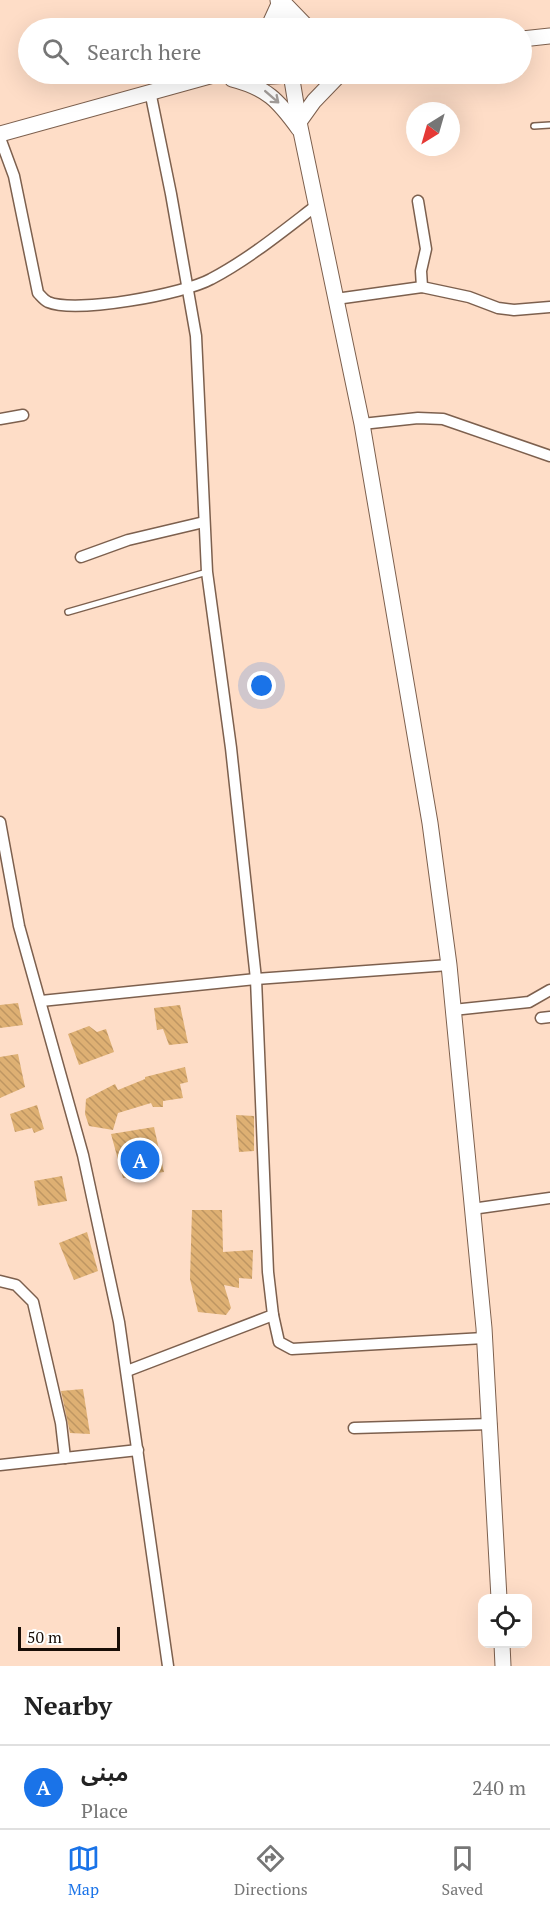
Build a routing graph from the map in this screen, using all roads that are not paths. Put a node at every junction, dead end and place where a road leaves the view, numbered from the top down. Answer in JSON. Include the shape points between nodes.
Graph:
{"nodes":[{"id":1,"x":279,"y":2,"type":"edge"},
{"id":2,"x":272,"y":18,"type":"edge"},
{"id":3,"x":281,"y":18,"type":"edge"},
{"id":4,"x":297,"y":18,"type":"edge"},
{"id":5,"x":550,"y":36,"type":"edge"},
{"id":6,"x":532,"y":38,"type":"edge"},
{"id":7,"x":184,"y":84,"type":"edge"},
{"id":8,"x":252,"y":84,"type":"edge"},
{"id":9,"x":297,"y":84,"type":"edge"},
{"id":10,"x":330,"y":84,"type":"edge"},
{"id":11,"x":150,"y":91,"type":"junction"},
{"id":12,"x":534,"y":126,"type":"dead end"},
{"id":13,"x":550,"y":126,"type":"edge"},
{"id":14,"x":300,"y":127,"type":"junction"},
{"id":15,"x":0,"y":136,"type":"edge"},
{"id":16,"x":418,"y":201,"type":"dead end"},
{"id":17,"x":317,"y":205,"type":"junction"},
{"id":18,"x":422,"y":287,"type":"junction"},
{"id":19,"x":187,"y":289,"type":"junction"},
{"id":20,"x":336,"y":299,"type":"junction"},
{"id":21,"x":550,"y":307,"type":"edge"},
{"id":22,"x":23,"y":415,"type":"dead end"},
{"id":23,"x":0,"y":419,"type":"edge"},
{"id":24,"x":362,"y":424,"type":"junction"},
{"id":25,"x":550,"y":456,"type":"edge"},
{"id":26,"x":204,"y":522,"type":"junction"},
{"id":27,"x":81,"y":557,"type":"dead end"},
{"id":28,"x":207,"y":572,"type":"junction"},
{"id":29,"x":68,"y":612,"type":"dead end"},
{"id":30,"x":0,"y":822,"type":"edge"},
{"id":31,"x":448,"y":965,"type":"junction"},
{"id":32,"x":256,"y":980,"type":"junction"},
{"id":33,"x":550,"y":990,"type":"edge"},
{"id":34,"x":41,"y":1000,"type":"junction"},
{"id":35,"x":453,"y":1010,"type":"junction"},
{"id":36,"x":550,"y":1198,"type":"edge"},
{"id":37,"x":472,"y":1209,"type":"junction"},
{"id":38,"x":0,"y":1281,"type":"edge"},
{"id":39,"x":273,"y":1315,"type":"junction"},
{"id":40,"x":484,"y":1338,"type":"junction"},
{"id":41,"x":128,"y":1371,"type":"junction"},
{"id":42,"x":491,"y":1424,"type":"junction"},
{"id":43,"x":354,"y":1428,"type":"dead end"},
{"id":44,"x":138,"y":1450,"type":"junction"},
{"id":45,"x":65,"y":1458,"type":"junction"},
{"id":46,"x":0,"y":1465,"type":"edge"},
{"id":47,"x":499,"y":1594,"type":"edge"},
{"id":48,"x":502,"y":1648,"type":"edge"},
{"id":49,"x":168,"y":1666,"type":"edge"},
{"id":50,"x":503,"y":1666,"type":"edge"}],
"edges":[{"from":1,"to":2,"type":"street"},
{"from":1,"to":3,"type":"street"},
{"from":1,"to":4,"type":"street"},
{"from":5,"to":6,"type":"street"},
{"from":7,"to":11,"type":"street"},
{"from":8,"to":14,"type":"street","one_way":true,"via":[[275,98]]},
{"from":9,"to":14,"type":"street"},
{"from":10,"to":14,"type":"street","via":[[314,101]]},
{"from":11,"to":15,"type":"street"},
{"from":11,"to":19,"type":"street"},
{"from":12,"to":13,"type":"lane"},
{"from":14,"to":17,"type":"street"},
{"from":15,"to":19,"type":"street","via":[[14,176],[38,293],[44,300],[91,304]]},
{"from":16,"to":18,"type":"street","via":[[426,249]]},
{"from":17,"to":19,"type":"street","via":[[237,264]]},
{"from":17,"to":20,"type":"street"},
{"from":18,"to":20,"type":"street"},
{"from":18,"to":21,"type":"street","via":[[506,309]]},
{"from":19,"to":26,"type":"street","via":[[196,336]]},
{"from":20,"to":24,"type":"street"},
{"from":22,"to":23,"type":"street"},
{"from":24,"to":25,"type":"street","via":[[443,419]]},
{"from":24,"to":31,"type":"street","via":[[430,822]]},
{"from":26,"to":27,"type":"street","via":[[128,540]]},
{"from":26,"to":28,"type":"street"},
{"from":28,"to":29,"type":"lane"},
{"from":28,"to":32,"type":"street"},
{"from":30,"to":34,"type":"street","via":[[19,926]]},
{"from":31,"to":32,"type":"street"},
{"from":31,"to":35,"type":"street"},
{"from":32,"to":34,"type":"street"},
{"from":32,"to":39,"type":"street"},
{"from":33,"to":35,"type":"street","via":[[529,1002]]},
{"from":34,"to":41,"type":"street","via":[[83,1155]]},
{"from":35,"to":37,"type":"street"},
{"from":36,"to":37,"type":"street"},
{"from":37,"to":40,"type":"street"},
{"from":38,"to":45,"type":"street","via":[[16,1285],[33,1302]]},
{"from":39,"to":40,"type":"street","via":[[279,1342],[292,1349]]},
{"from":39,"to":41,"type":"street"},
{"from":40,"to":42,"type":"street"},
{"from":41,"to":44,"type":"street"},
{"from":42,"to":43,"type":"street"},
{"from":42,"to":47,"type":"street"},
{"from":44,"to":45,"type":"street"},
{"from":44,"to":49,"type":"street"},
{"from":45,"to":46,"type":"street"},
{"from":48,"to":50,"type":"street"}]}
